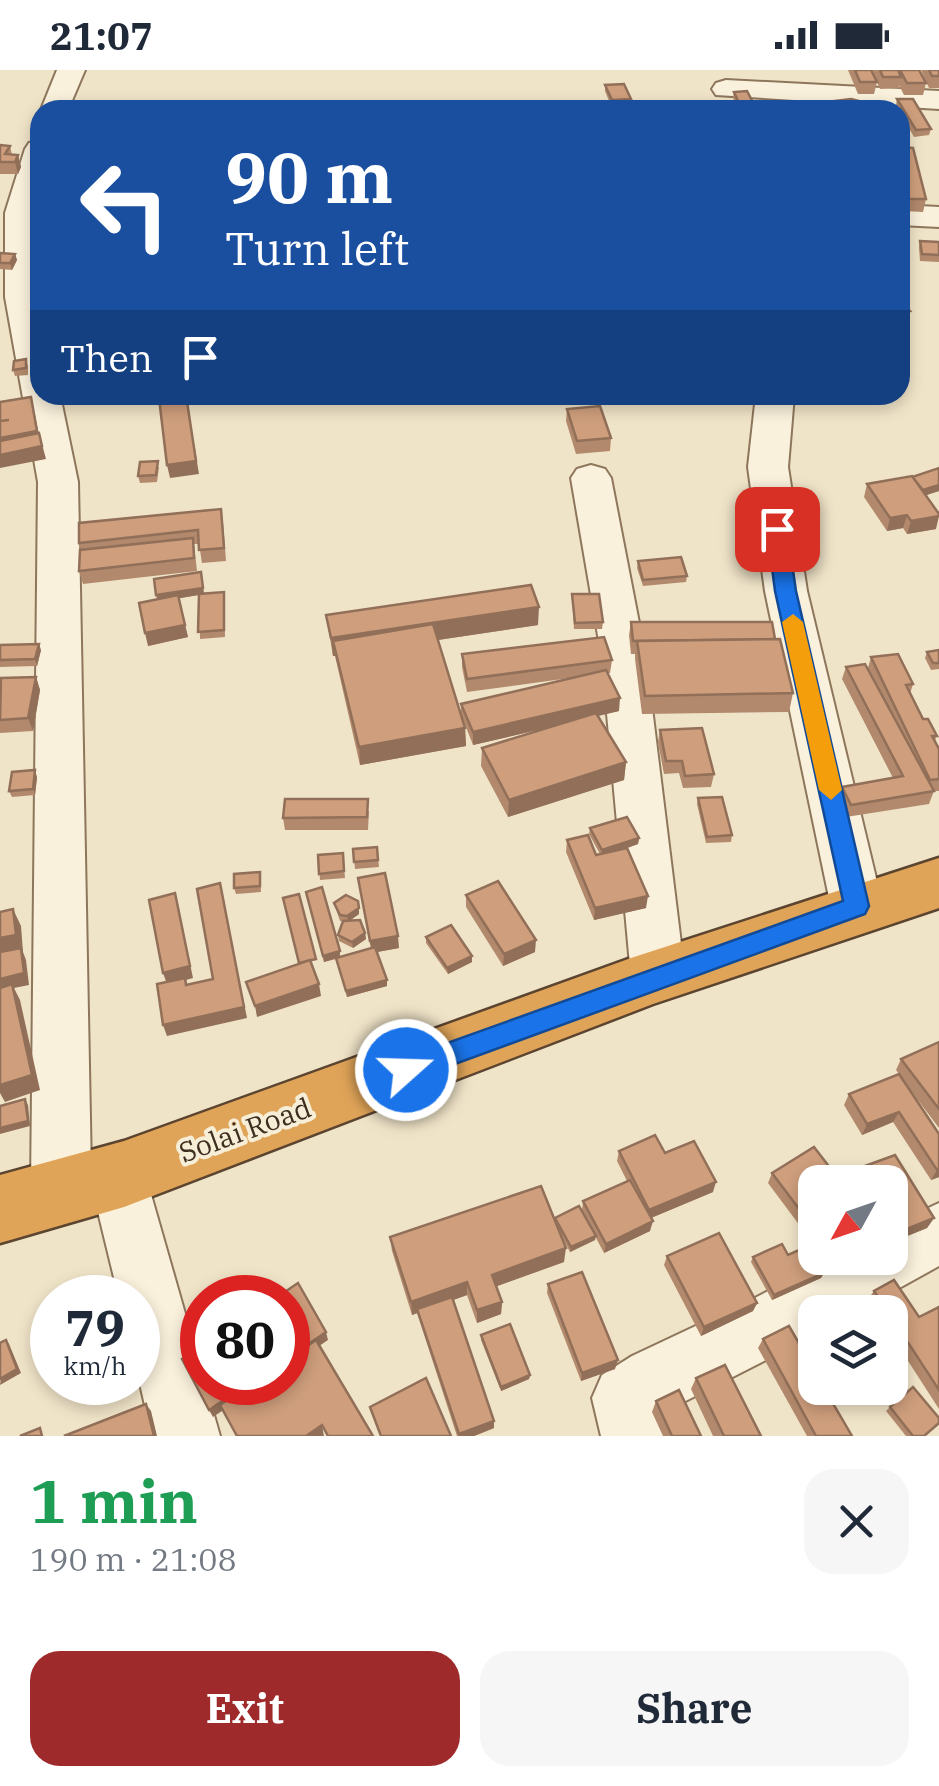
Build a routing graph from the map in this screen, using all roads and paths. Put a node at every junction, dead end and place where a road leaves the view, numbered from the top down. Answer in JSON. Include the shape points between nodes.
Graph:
{"nodes":[{"id":1,"x":72,"y":70,"type":"edge"},
{"id":2,"x":725,"y":90,"type":"edge"},
{"id":3,"x":58,"y":100,"type":"edge"},
{"id":4,"x":939,"y":100,"type":"edge"},
{"id":5,"x":24,"y":168,"type":"edge"},
{"id":6,"x":910,"y":215,"type":"edge"},
{"id":7,"x":939,"y":217,"type":"edge"},
{"id":8,"x":11,"y":297,"type":"edge"},
{"id":9,"x":30,"y":357,"type":"edge"},
{"id":10,"x":43,"y":405,"type":"edge"},
{"id":11,"x":774,"y":405,"type":"edge"},
{"id":12,"x":591,"y":478,"type":"dead end"},
{"id":13,"x":939,"y":882,"type":"edge"},
{"id":14,"x":856,"y":906,"type":"junction"},
{"id":15,"x":658,"y":976,"type":"junction"},
{"id":16,"x":90,"y":1183,"type":"junction"},
{"id":17,"x":0,"y":1209,"type":"edge"},
{"id":18,"x":939,"y":1233,"type":"edge"},
{"id":19,"x":186,"y":1436,"type":"edge"},
{"id":20,"x":635,"y":1436,"type":"edge"}],
"edges":[{"from":1,"to":3,"type":"street"},
{"from":2,"to":4,"type":"street"},
{"from":5,"to":8,"type":"street"},
{"from":6,"to":7,"type":"street"},
{"from":8,"to":9,"type":"street"},
{"from":10,"to":16,"type":"street","via":[[58,482],[62,740]]},
{"from":11,"to":14,"type":"street","via":[[768,467],[786,591]]},
{"from":12,"to":15,"type":"street","via":[[624,659]]},
{"from":13,"to":14,"type":"highway","name":"Solai Road"},
{"from":14,"to":15,"type":"highway","name":"Solai Road"},
{"from":15,"to":16,"type":"highway","name":"Solai Road"},
{"from":16,"to":17,"type":"highway","name":"Solai Road"},
{"from":16,"to":19,"type":"street"},
{"from":18,"to":20,"type":"street","via":[[625,1398]]}]}
